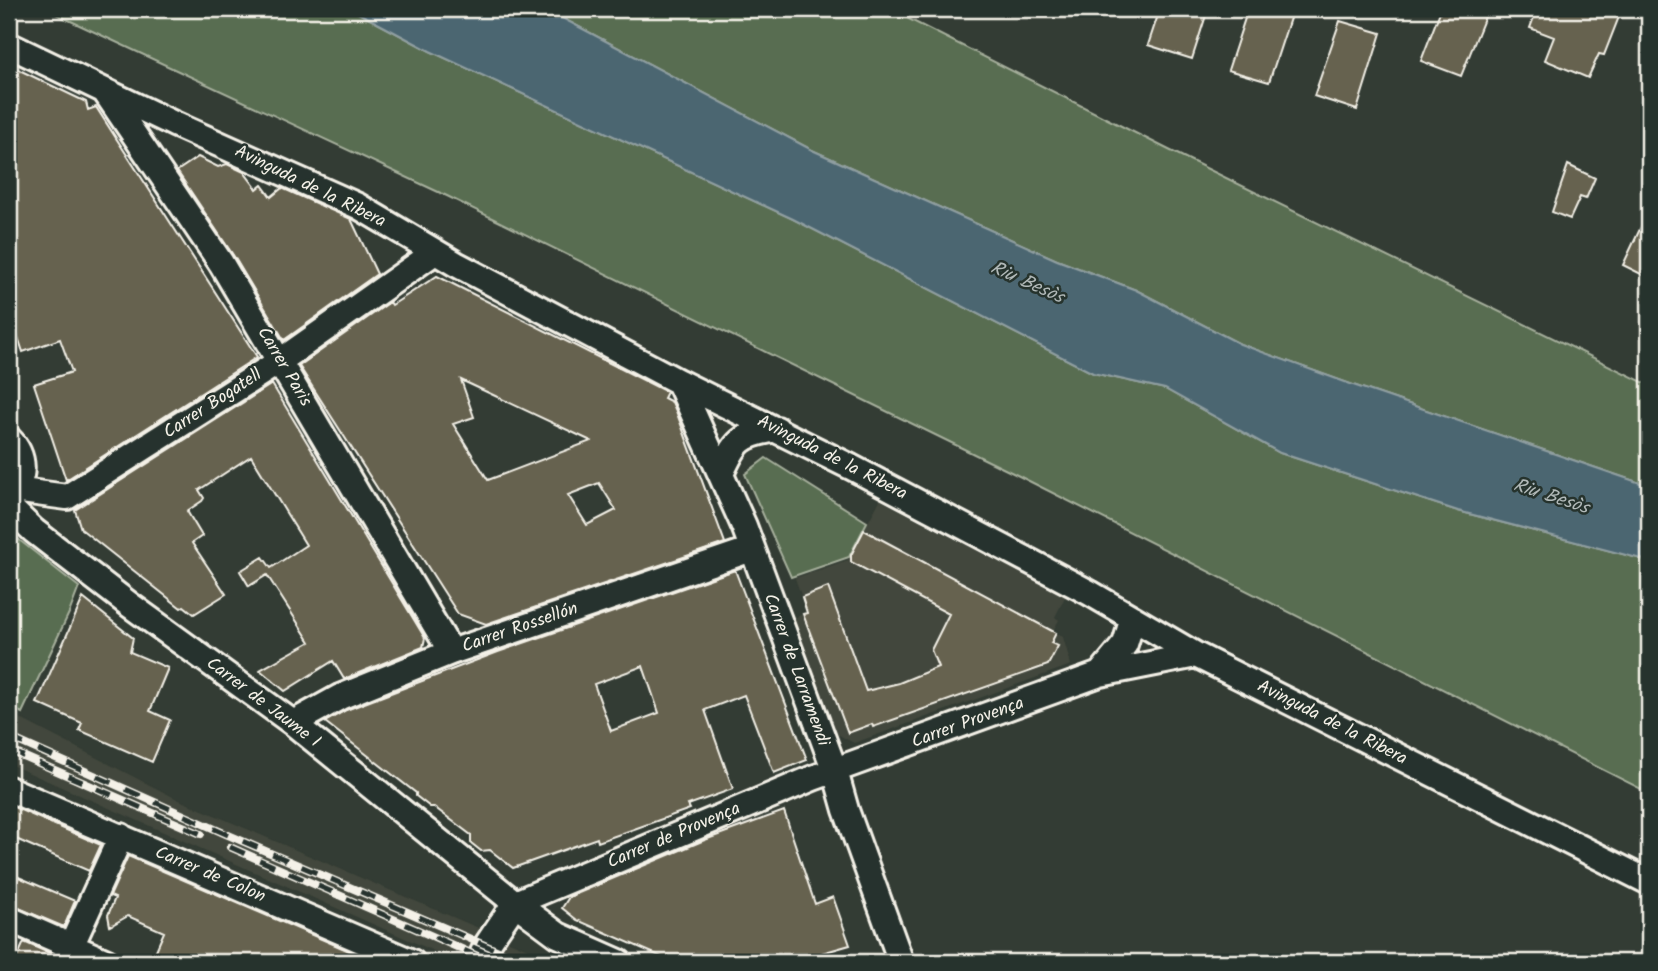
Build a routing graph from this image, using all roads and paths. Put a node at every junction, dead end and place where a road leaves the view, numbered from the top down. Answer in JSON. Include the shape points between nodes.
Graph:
{"nodes":[{"id":1,"x":9,"y":45,"type":"edge"},
{"id":2,"x":104,"y":90,"type":"junction"},
{"id":3,"x":435,"y":252,"type":"junction"},
{"id":4,"x":280,"y":361,"type":"junction"},
{"id":5,"x":679,"y":382,"type":"junction"},
{"id":6,"x":777,"y":429,"type":"junction"},
{"id":7,"x":9,"y":437,"type":"edge"},
{"id":8,"x":721,"y":474,"type":"junction"},
{"id":9,"x":10,"y":497,"type":"edge"},
{"id":10,"x":752,"y":549,"type":"junction"},
{"id":11,"x":1133,"y":618,"type":"junction"},
{"id":12,"x":451,"y":652,"type":"junction"},
{"id":13,"x":1196,"y":655,"type":"junction"},
{"id":14,"x":1100,"y":674,"type":"junction"},
{"id":15,"x":293,"y":723,"type":"junction"},
{"id":16,"x":835,"y":771,"type":"junction"},
{"id":17,"x":9,"y":789,"type":"edge"},
{"id":18,"x":121,"y":836,"type":"junction"},
{"id":19,"x":1649,"y":882,"type":"edge"},
{"id":20,"x":514,"y":903,"type":"junction"},
{"id":21,"x":9,"y":919,"type":"edge"},
{"id":22,"x":67,"y":955,"type":"edge"},
{"id":23,"x":107,"y":962,"type":"edge"},
{"id":24,"x":412,"y":962,"type":"edge"},
{"id":25,"x":479,"y":962,"type":"edge"},
{"id":26,"x":620,"y":962,"type":"edge"},
{"id":27,"x":901,"y":962,"type":"edge"}],
"edges":[{"from":1,"to":2,"type":"street","name":"Avinguda de la Ribera"},
{"from":2,"to":3,"type":"street","name":"Avinguda de la Ribera","via":[[358,206]]},
{"from":2,"to":4,"type":"street","name":"Carrer Paris","via":[[221,263]]},
{"from":3,"to":4,"type":"street","name":"Carrer Bogatell"},
{"from":3,"to":5,"type":"street","name":"Avinguda de la Ribera"},
{"from":4,"to":9,"type":"street","name":"Carrer Bogatell","via":[[67,497]]},
{"from":4,"to":12,"type":"street","name":"Carrer Paris"},
{"from":5,"to":6,"type":"street","name":"Avinguda de la Ribera"},
{"from":5,"to":8,"type":"street","name":"Carrer de Larramendi"},
{"from":6,"to":8,"type":"street","via":[[741,439]]},
{"from":6,"to":11,"type":"street","name":"Avinguda de la Ribera"},
{"from":7,"to":9,"type":"street","via":[[23,468]]},
{"from":8,"to":10,"type":"street","name":"Carrer de Larramendi"},
{"from":9,"to":15,"type":"street","name":"Carrer de Jaume I","via":[[34,531]]},
{"from":10,"to":12,"type":"street","name":"Carrer Rossellón"},
{"from":10,"to":16,"type":"street","name":"Carrer de Larramendi"},
{"from":11,"to":13,"type":"street","name":"Avinguda de la Ribera"},
{"from":11,"to":14,"type":"street","via":[[1125,644]]},
{"from":12,"to":15,"type":"street","name":"Carrer Rossellón","via":[[340,697]]},
{"from":13,"to":14,"type":"street","name":"Carrer Provença"},
{"from":13,"to":19,"type":"street","name":"Avinguda de la Ribera"},
{"from":14,"to":16,"type":"street","name":"Carrer Provença"},
{"from":15,"to":20,"type":"street","name":"Carrer de Jaume I"},
{"from":16,"to":20,"type":"street","name":"Carrer de Provença"},
{"from":16,"to":27,"type":"street","name":"Carrer de Larramendi"},
{"from":17,"to":18,"type":"street","name":"Carrer de Colon"},
{"from":18,"to":22,"type":"street"},
{"from":18,"to":24,"type":"street","name":"Carrer de Colon"},
{"from":20,"to":25,"type":"street"},
{"from":20,"to":26,"type":"street","name":"Carrer de Jaume I","via":[[558,935]]},
{"from":21,"to":22,"type":"street"},
{"from":22,"to":23,"type":"street"}]}
